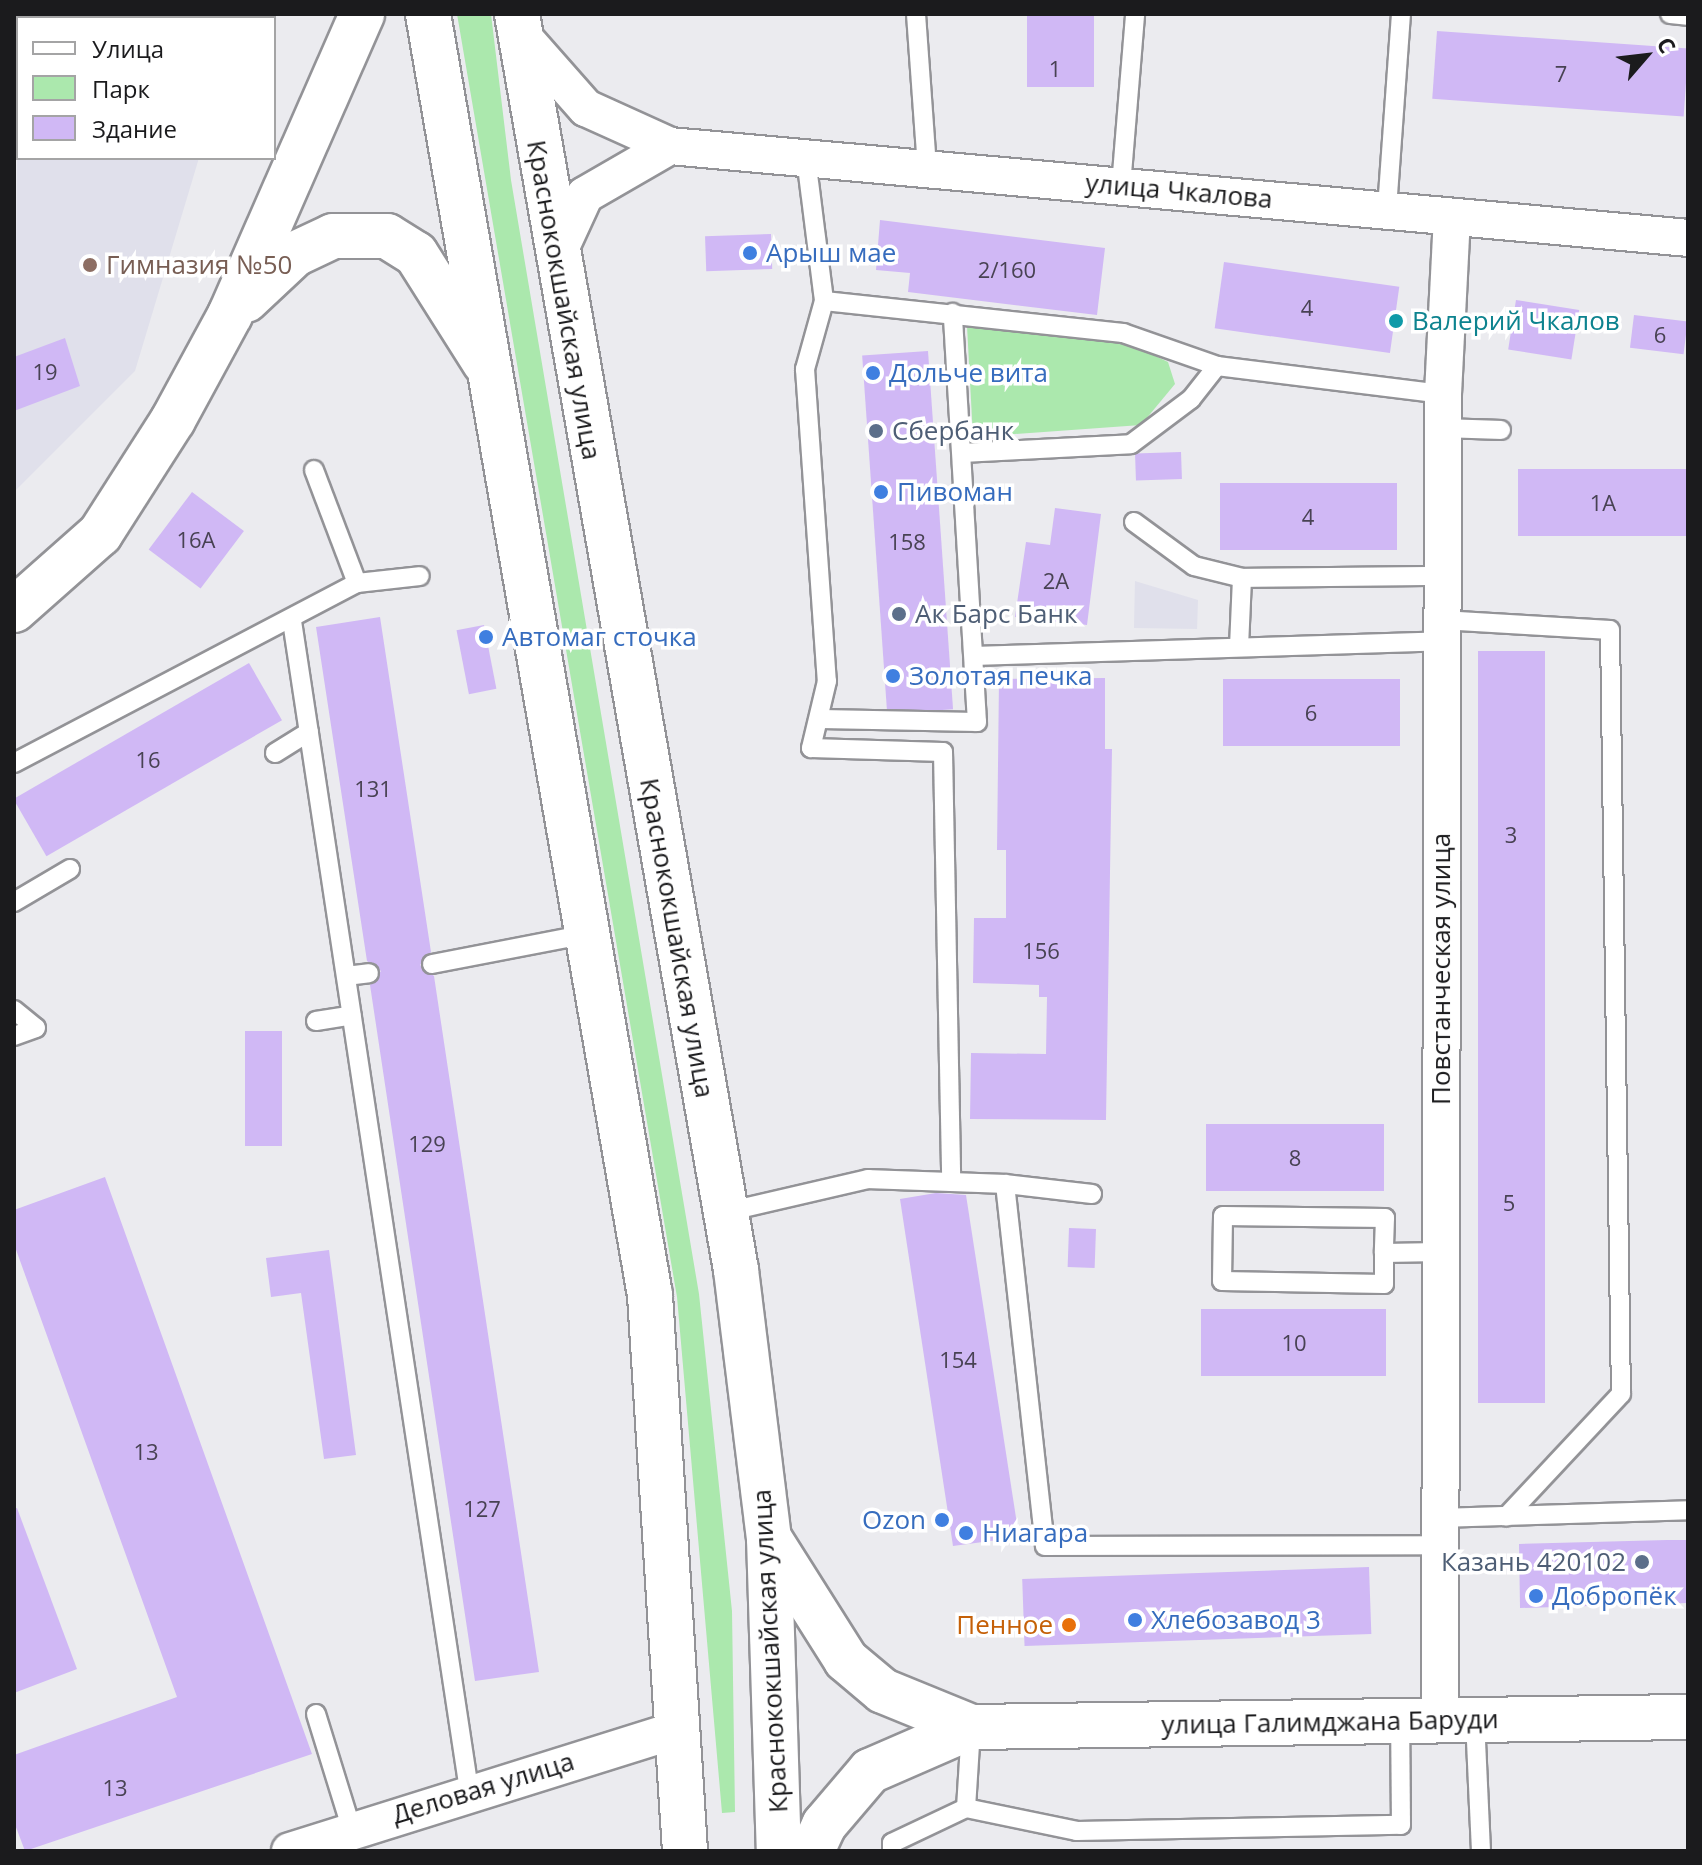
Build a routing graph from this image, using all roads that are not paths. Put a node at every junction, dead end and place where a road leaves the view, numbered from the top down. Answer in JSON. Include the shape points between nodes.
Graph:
{"nodes":[{"id":1,"x":362,"y":14,"type":"edge"},
{"id":2,"x":428,"y":14,"type":"edge"},
{"id":3,"x":916,"y":14,"type":"edge"},
{"id":4,"x":1135,"y":14,"type":"edge"},
{"id":5,"x":1401,"y":14,"type":"edge"},
{"id":6,"x":1670,"y":14,"type":"edge"},
{"id":7,"x":1688,"y":16,"type":"edge"},
{"id":8,"x":517,"y":23,"type":"edge"},
{"id":9,"x":670,"y":146,"type":"junction"},
{"id":10,"x":806,"y":158,"type":"junction"},
{"id":11,"x":927,"y":169,"type":"junction"},
{"id":12,"x":1121,"y":186,"type":"junction"},
{"id":13,"x":1387,"y":209,"type":"junction"},
{"id":14,"x":1452,"y":218,"type":"junction"},
{"id":15,"x":1688,"y":238,"type":"edge"},
{"id":16,"x":556,"y":259,"type":"junction"},
{"id":17,"x":824,"y":301,"type":"junction"},
{"id":18,"x":953,"y":313,"type":"junction"},
{"id":19,"x":230,"y":315,"type":"junction"},
{"id":20,"x":1217,"y":366,"type":"junction"},
{"id":21,"x":490,"y":375,"type":"junction"},
{"id":22,"x":1443,"y":411,"type":"junction"},
{"id":23,"x":1501,"y":430,"type":"dead end"},
{"id":24,"x":962,"y":453,"type":"junction"},
{"id":25,"x":314,"y":470,"type":"dead end"},
{"id":26,"x":1134,"y":522,"type":"dead end"},
{"id":27,"x":420,"y":576,"type":"dead end"},
{"id":28,"x":1442,"y":576,"type":"junction"},
{"id":29,"x":1242,"y":578,"type":"junction"},
{"id":30,"x":357,"y":583,"type":"junction"},
{"id":31,"x":14,"y":610,"type":"edge"},
{"id":32,"x":292,"y":621,"type":"junction"},
{"id":33,"x":1442,"y":630,"type":"junction"},
{"id":34,"x":1239,"y":647,"type":"junction"},
{"id":35,"x":974,"y":656,"type":"junction"},
{"id":36,"x":821,"y":719,"type":"junction"},
{"id":37,"x":309,"y":732,"type":"junction"},
{"id":38,"x":275,"y":753,"type":"dead end"},
{"id":39,"x":14,"y":763,"type":"edge"},
{"id":40,"x":70,"y":869,"type":"dead end"},
{"id":41,"x":14,"y":902,"type":"edge"},
{"id":42,"x":590,"y":933,"type":"junction"},
{"id":43,"x":432,"y":964,"type":"dead end"},
{"id":44,"x":369,"y":973,"type":"dead end"},
{"id":45,"x":346,"y":976,"type":"junction"},
{"id":46,"x":14,"y":1010,"type":"edge"},
{"id":47,"x":352,"y":1015,"type":"junction"},
{"id":48,"x":316,"y":1021,"type":"dead end"},
{"id":49,"x":14,"y":1036,"type":"edge"},
{"id":50,"x":951,"y":1182,"type":"junction"},
{"id":51,"x":1005,"y":1184,"type":"junction"},
{"id":52,"x":1092,"y":1194,"type":"dead end"},
{"id":53,"x":726,"y":1212,"type":"junction"},
{"id":54,"x":1440,"y":1252,"type":"junction"},
{"id":55,"x":1384,"y":1253,"type":"junction"},
{"id":56,"x":1688,"y":1510,"type":"edge"},
{"id":57,"x":1506,"y":1517,"type":"junction"},
{"id":58,"x":1439,"y":1532,"type":"junction"},
{"id":59,"x":769,"y":1538,"type":"junction"},
{"id":60,"x":316,"y":1714,"type":"dead end"},
{"id":61,"x":1688,"y":1717,"type":"edge"},
{"id":62,"x":1438,"y":1719,"type":"junction"},
{"id":63,"x":971,"y":1727,"type":"junction"},
{"id":64,"x":677,"y":1730,"type":"junction"},
{"id":65,"x":469,"y":1790,"type":"junction"},
{"id":66,"x":966,"y":1808,"type":"junction"},
{"id":67,"x":352,"y":1830,"type":"junction"},
{"id":68,"x":290,"y":1851,"type":"edge"},
{"id":69,"x":685,"y":1851,"type":"edge"},
{"id":70,"x":779,"y":1851,"type":"edge"},
{"id":71,"x":812,"y":1851,"type":"edge"},
{"id":72,"x":892,"y":1851,"type":"edge"},
{"id":73,"x":1481,"y":1851,"type":"edge"}],
"edges":[{"from":1,"to":19,"type":"main road"},
{"from":2,"to":21,"type":"main road"},
{"from":3,"to":11,"type":"lane"},
{"from":4,"to":12,"type":"lane"},
{"from":5,"to":13,"type":"lane"},
{"from":6,"to":7,"type":"lane"},
{"from":8,"to":9,"type":"street","name":"улица Чкалова","via":[[586,108]]},
{"from":8,"to":16,"type":"main road","name":"Краснококшайская улица"},
{"from":9,"to":10,"type":"street","name":"улица Чкалова"},
{"from":9,"to":16,"type":"street","via":[[585,195]]},
{"from":10,"to":11,"type":"street","name":"улица Чкалова"},
{"from":10,"to":17,"type":"lane"},
{"from":11,"to":12,"type":"street","name":"улица Чкалова"},
{"from":12,"to":13,"type":"street","name":"улица Чкалова"},
{"from":13,"to":14,"type":"street","name":"улица Чкалова"},
{"from":14,"to":15,"type":"street","name":"улица Чкалова"},
{"from":14,"to":22,"type":"street","name":"Повстанческая улица"},
{"from":16,"to":53,"type":"main road","name":"Краснококшайская улица"},
{"from":17,"to":18,"type":"lane"},
{"from":17,"to":36,"type":"lane","via":[[805,369],[827,681]]},
{"from":18,"to":20,"type":"lane","via":[[1123,333]]},
{"from":18,"to":24,"type":"lane"},
{"from":19,"to":21,"type":"main road","via":[[295,254],[333,236],[387,236],[416,254],[469,327]]},
{"from":19,"to":31,"type":"main road","via":[[100,534]]},
{"from":20,"to":22,"type":"lane"},
{"from":20,"to":24,"type":"lane","via":[[1191,399],[1131,444]]},
{"from":21,"to":42,"type":"main road"},
{"from":22,"to":23,"type":"lane"},
{"from":22,"to":28,"type":"street","name":"Повстанческая улица"},
{"from":24,"to":35,"type":"lane"},
{"from":25,"to":30,"type":"lane"},
{"from":26,"to":29,"type":"lane","via":[[1194,566]]},
{"from":27,"to":30,"type":"lane"},
{"from":28,"to":29,"type":"lane"},
{"from":28,"to":33,"type":"street","name":"Повстанческая улица"},
{"from":29,"to":34,"type":"lane"},
{"from":30,"to":32,"type":"lane"},
{"from":32,"to":37,"type":"lane"},
{"from":32,"to":39,"type":"lane"},
{"from":33,"to":34,"type":"lane"},
{"from":33,"to":54,"type":"street","name":"Повстанческая улица"},
{"from":33,"to":57,"type":"lane","via":[[1610,630],[1621,1394]]},
{"from":34,"to":35,"type":"lane"},
{"from":35,"to":36,"type":"lane","via":[[977,722]]},
{"from":36,"to":50,"type":"lane","via":[[811,748],[943,752]]},
{"from":37,"to":38,"type":"lane"},
{"from":37,"to":45,"type":"lane"},
{"from":40,"to":41,"type":"lane"},
{"from":42,"to":43,"type":"lane"},
{"from":42,"to":64,"type":"main road","via":[[650,1295]]},
{"from":44,"to":45,"type":"lane"},
{"from":45,"to":47,"type":"lane"},
{"from":46,"to":49,"type":"lane","via":[[36,1028]]},
{"from":47,"to":48,"type":"lane"},
{"from":47,"to":65,"type":"lane"},
{"from":50,"to":51,"type":"lane"},
{"from":50,"to":53,"type":"lane","via":[[868,1179]]},
{"from":51,"to":52,"type":"lane"},
{"from":51,"to":58,"type":"lane","via":[[1045,1546]]},
{"from":53,"to":59,"type":"main road","name":"Краснококшайская улица"},
{"from":54,"to":55,"type":"lane"},
{"from":54,"to":58,"type":"street","name":"Повстанческая улица"},
{"from":55,"to":55,"type":"lane","via":[[1385,1218],[1223,1216],[1222,1281],[1384,1284]]},
{"from":56,"to":57,"type":"lane"},
{"from":57,"to":58,"type":"lane"},
{"from":58,"to":62,"type":"street","name":"Повстанческая улица"},
{"from":59,"to":63,"type":"main road","name":"улица Галимджана Баруди","via":[[846,1660],[883,1691]]},
{"from":59,"to":70,"type":"main road","name":"Краснококшайская улица"},
{"from":60,"to":67,"type":"lane"},
{"from":61,"to":62,"type":"main road","name":"улица Галимджана Баруди"},
{"from":62,"to":63,"type":"main road","name":"улица Галимджана Баруди"},
{"from":62,"to":66,"type":"lane","via":[[1401,1825],[1077,1831]]},
{"from":62,"to":73,"type":"lane"},
{"from":63,"to":66,"type":"lane"},
{"from":63,"to":71,"type":"main road","name":"улица Галимджана Баруди","via":[[870,1771],[824,1825]]},
{"from":64,"to":65,"type":"street","name":"Деловая улица"},
{"from":64,"to":69,"type":"main road"},
{"from":65,"to":67,"type":"street","name":"Деловая улица"},
{"from":66,"to":72,"type":"lane","via":[[892,1843]]},
{"from":67,"to":68,"type":"street","name":"Деловая улица"}]}
